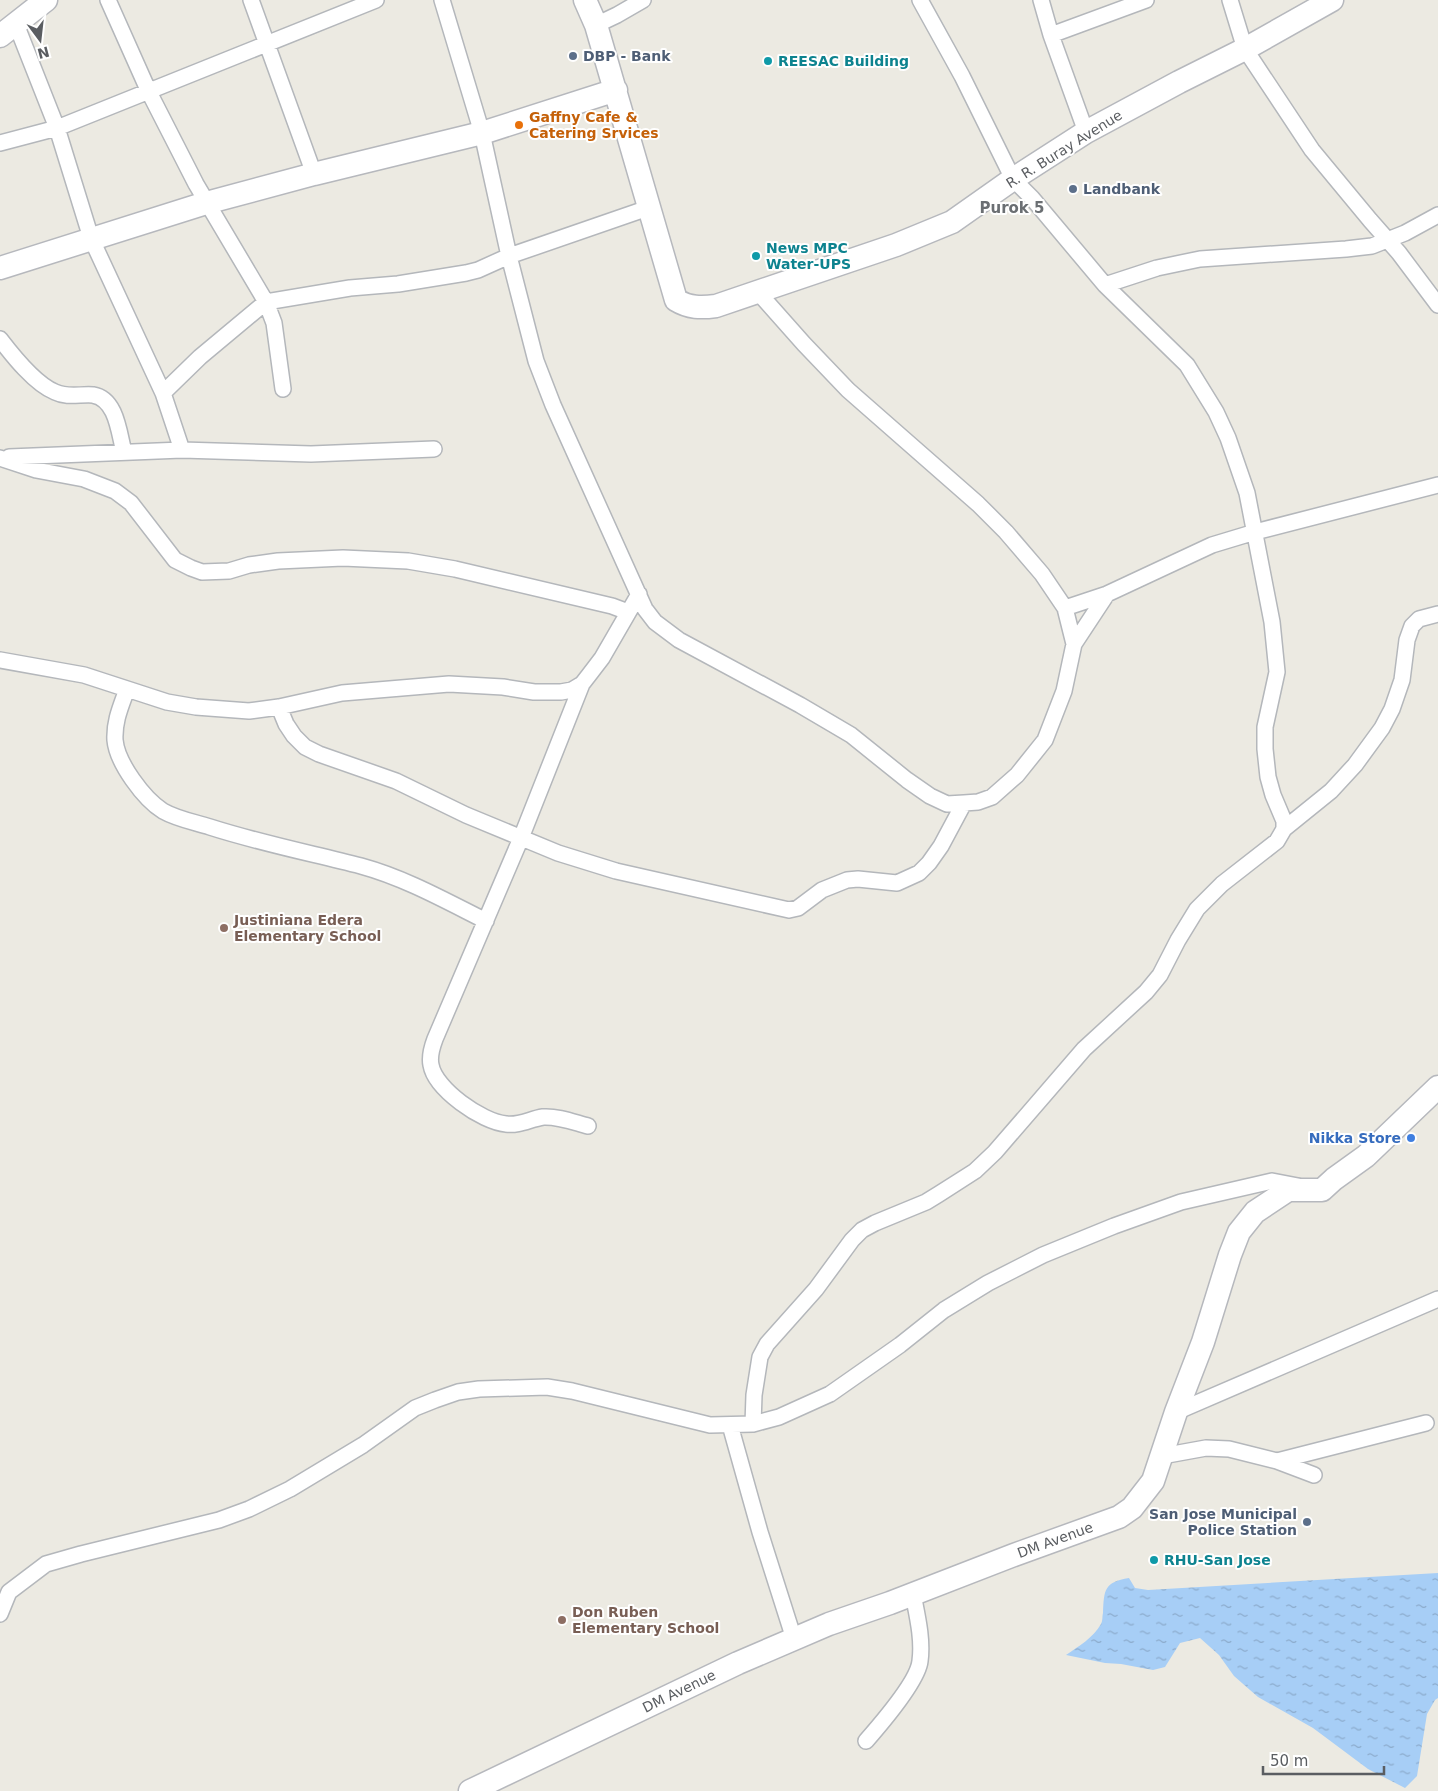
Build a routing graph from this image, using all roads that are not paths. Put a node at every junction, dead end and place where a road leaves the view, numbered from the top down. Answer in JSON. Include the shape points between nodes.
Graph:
{"nodes":[{"id":1,"x":46,"y":0,"type":"edge"},
{"id":2,"x":108,"y":0,"type":"edge"},
{"id":3,"x":251,"y":0,"type":"edge"},
{"id":4,"x":376,"y":0,"type":"edge"},
{"id":5,"x":442,"y":0,"type":"edge"},
{"id":6,"x":585,"y":0,"type":"edge"},
{"id":7,"x":643,"y":0,"type":"edge"},
{"id":8,"x":920,"y":0,"type":"edge"},
{"id":9,"x":1041,"y":0,"type":"edge"},
{"id":10,"x":1146,"y":0,"type":"edge"},
{"id":11,"x":1230,"y":0,"type":"edge"},
{"id":12,"x":1332,"y":0,"type":"edge"},
{"id":13,"x":596,"y":24,"type":"junction"},
{"id":14,"x":8,"y":30,"type":"edge"},
{"id":15,"x":1051,"y":35,"type":"junction"},
{"id":16,"x":266,"y":43,"type":"junction"},
{"id":17,"x":1245,"y":48,"type":"junction"},
{"id":18,"x":616,"y":90,"type":"junction"},
{"id":19,"x":149,"y":92,"type":"junction"},
{"id":20,"x":57,"y":128,"type":"junction"},
{"id":21,"x":1086,"y":132,"type":"junction"},
{"id":22,"x":482,"y":133,"type":"junction"},
{"id":23,"x":0,"y":143,"type":"edge"},
{"id":24,"x":314,"y":174,"type":"junction"},
{"id":25,"x":1013,"y":179,"type":"junction"},
{"id":26,"x":206,"y":203,"type":"junction"},
{"id":27,"x":648,"y":208,"type":"junction"},
{"id":28,"x":1438,"y":215,"type":"edge"},
{"id":29,"x":91,"y":238,"type":"junction"},
{"id":30,"x":1388,"y":240,"type":"junction"},
{"id":31,"x":509,"y":256,"type":"junction"},
{"id":32,"x":0,"y":268,"type":"edge"},
{"id":33,"x":1105,"y":285,"type":"junction"},
{"id":34,"x":757,"y":291,"type":"junction"},
{"id":35,"x":266,"y":302,"type":"junction"},
{"id":36,"x":1438,"y":305,"type":"edge"},
{"id":37,"x":0,"y":339,"type":"edge"},
{"id":38,"x":283,"y":389,"type":"dead end"},
{"id":39,"x":163,"y":393,"type":"junction"},
{"id":40,"x":434,"y":449,"type":"dead end"},
{"id":41,"x":182,"y":450,"type":"junction"},
{"id":42,"x":124,"y":452,"type":"junction"},
{"id":43,"x":0,"y":458,"type":"edge"},
{"id":44,"x":1438,"y":485,"type":"edge"},
{"id":45,"x":1255,"y":532,"type":"junction"},
{"id":46,"x":639,"y":594,"type":"junction"},
{"id":47,"x":1107,"y":594,"type":"junction"},
{"id":48,"x":1065,"y":608,"type":"junction"},
{"id":49,"x":628,"y":612,"type":"junction"},
{"id":50,"x":1438,"y":614,"type":"edge"},
{"id":51,"x":1074,"y":644,"type":"junction"},
{"id":52,"x":0,"y":660,"type":"edge"},
{"id":53,"x":582,"y":684,"type":"junction"},
{"id":54,"x":127,"y":689,"type":"junction"},
{"id":55,"x":279,"y":706,"type":"junction"},
{"id":56,"x":964,"y":803,"type":"junction"},
{"id":57,"x":1284,"y":829,"type":"junction"},
{"id":58,"x":522,"y":838,"type":"junction"},
{"id":59,"x":486,"y":921,"type":"junction"},
{"id":60,"x":1438,"y":1087,"type":"edge"},
{"id":61,"x":588,"y":1126,"type":"dead end"},
{"id":62,"x":1322,"y":1190,"type":"junction"},
{"id":63,"x":1438,"y":1299,"type":"edge"},
{"id":64,"x":1176,"y":1412,"type":"junction"},
{"id":65,"x":1426,"y":1423,"type":"dead end"},
{"id":66,"x":754,"y":1424,"type":"junction"},
{"id":67,"x":730,"y":1425,"type":"junction"},
{"id":68,"x":1162,"y":1456,"type":"junction"},
{"id":69,"x":1277,"y":1461,"type":"junction"},
{"id":70,"x":1314,"y":1475,"type":"dead end"},
{"id":71,"x":913,"y":1594,"type":"junction"},
{"id":72,"x":0,"y":1614,"type":"edge"},
{"id":73,"x":794,"y":1639,"type":"junction"},
{"id":74,"x":866,"y":1741,"type":"dead end"},
{"id":75,"x":470,"y":1791,"type":"edge"}],
"edges":[{"from":1,"to":14,"type":"street"},
{"from":2,"to":19,"type":"street"},
{"from":3,"to":16,"type":"street"},
{"from":4,"to":16,"type":"street"},
{"from":5,"to":22,"type":"street"},
{"from":6,"to":13,"type":"street"},
{"from":7,"to":13,"type":"street"},
{"from":8,"to":25,"type":"street"},
{"from":9,"to":15,"type":"street"},
{"from":10,"to":15,"type":"street"},
{"from":11,"to":17,"type":"street"},
{"from":12,"to":17,"type":"street","name":"R. R. Buray Avenue"},
{"from":13,"to":18,"type":"street"},
{"from":14,"to":20,"type":"street"},
{"from":15,"to":21,"type":"street"},
{"from":16,"to":19,"type":"street"},
{"from":16,"to":24,"type":"street"},
{"from":17,"to":21,"type":"street","name":"R. R. Buray Avenue"},
{"from":17,"to":30,"type":"street","via":[[1312,150]]},
{"from":18,"to":22,"type":"street"},
{"from":18,"to":27,"type":"street"},
{"from":19,"to":20,"type":"street"},
{"from":19,"to":26,"type":"street"},
{"from":20,"to":23,"type":"street"},
{"from":20,"to":29,"type":"street"},
{"from":21,"to":25,"type":"street","name":"R. R. Buray Avenue"},
{"from":22,"to":24,"type":"street"},
{"from":22,"to":31,"type":"street"},
{"from":24,"to":26,"type":"street"},
{"from":25,"to":33,"type":"street"},
{"from":25,"to":34,"type":"street","name":"R. R. Buray Avenue","via":[[952,222],[896,245]]},
{"from":26,"to":29,"type":"street"},
{"from":26,"to":35,"type":"street"},
{"from":27,"to":31,"type":"street"},
{"from":27,"to":34,"type":"street","name":"R. R. Buray Avenue","via":[[676,300],[704,308]]},
{"from":28,"to":30,"type":"street"},
{"from":29,"to":32,"type":"street"},
{"from":29,"to":39,"type":"street"},
{"from":30,"to":33,"type":"street","via":[[1346,250],[1200,259],[1157,268]]},
{"from":30,"to":36,"type":"street"},
{"from":31,"to":35,"type":"street","via":[[466,273]]},
{"from":31,"to":46,"type":"street","via":[[546,388]]},
{"from":33,"to":45,"type":"street","via":[[1187,365],[1207,396],[1228,438],[1247,493]]},
{"from":34,"to":48,"type":"street","via":[[848,390],[1006,532],[1042,574]]},
{"from":35,"to":38,"type":"street","via":[[274,323]]},
{"from":35,"to":39,"type":"street"},
{"from":37,"to":42,"type":"street","via":[[20,363],[55,393],[93,395],[110,406]]},
{"from":39,"to":41,"type":"street"},
{"from":40,"to":41,"type":"street","via":[[311,454]]},
{"from":41,"to":42,"type":"street"},
{"from":42,"to":43,"type":"street"},
{"from":43,"to":49,"type":"street","via":[[36,470],[84,479],[116,491],[131,503],[175,560],[202,572],[343,558],[408,561],[463,571]]},
{"from":44,"to":45,"type":"street"},
{"from":45,"to":47,"type":"street","via":[[1212,545]]},
{"from":45,"to":57,"type":"street","via":[[1276,649],[1277,672],[1265,727],[1266,763]]},
{"from":46,"to":49,"type":"street"},
{"from":46,"to":56,"type":"street","via":[[655,622],[679,640],[825,719],[930,796],[947,804]]},
{"from":47,"to":48,"type":"street"},
{"from":47,"to":51,"type":"street"},
{"from":48,"to":51,"type":"street"},
{"from":49,"to":53,"type":"street","via":[[602,658]]},
{"from":50,"to":57,"type":"street","via":[[1419,619],[1412,626],[1402,680],[1382,728],[1331,791]]},
{"from":51,"to":56,"type":"street","via":[[1064,691],[1045,740],[1017,775],[992,797]]},
{"from":52,"to":54,"type":"street","via":[[84,675]]},
{"from":53,"to":55,"type":"street","via":[[572,690],[549,693],[449,684],[342,693]]},
{"from":53,"to":58,"type":"street"},
{"from":54,"to":55,"type":"street","via":[[196,707],[249,711]]},
{"from":54,"to":59,"type":"street","via":[[115,722],[119,755],[141,790],[165,812],[253,841],[363,867],[414,886]]},
{"from":55,"to":58,"type":"street","via":[[286,724],[305,747],[396,781]]},
{"from":56,"to":58,"type":"street","via":[[941,846],[919,873],[897,882],[847,880],[822,890],[798,908],[788,910],[616,871]]},
{"from":57,"to":66,"type":"street","via":[[1277,841],[1222,884],[1197,909],[1160,975],[1146,992],[1084,1049],[995,1152],[975,1171],[940,1194],[875,1223],[852,1240],[816,1289],[767,1344],[760,1357],[754,1395]]},
{"from":58,"to":59,"type":"street"},
{"from":59,"to":61,"type":"street","via":[[435,1039],[430,1056],[431,1067],[451,1094],[491,1121],[514,1125],[541,1117],[554,1117]]},
{"from":60,"to":62,"type":"street","via":[[1366,1156]]},
{"from":62,"to":64,"type":"street","name":"DM Avenue","via":[[1288,1190],[1255,1212],[1239,1232]]},
{"from":62,"to":66,"type":"street","via":[[1272,1181],[1181,1202],[1043,1255],[944,1310],[830,1394],[779,1417]]},
{"from":63,"to":64,"type":"street"},
{"from":64,"to":68,"type":"street","name":"DM Avenue"},
{"from":65,"to":69,"type":"street"},
{"from":66,"to":67,"type":"street"},
{"from":67,"to":72,"type":"street","via":[[710,1425],[572,1390],[504,1387],[458,1392],[415,1408],[363,1445],[290,1489],[249,1509],[219,1520],[46,1564],[9,1592]]},
{"from":67,"to":73,"type":"street"},
{"from":68,"to":69,"type":"street","via":[[1206,1448],[1229,1449]]},
{"from":68,"to":71,"type":"street","name":"DM Avenue","via":[[1153,1481],[1143,1495],[1132,1508],[1118,1516]]},
{"from":69,"to":70,"type":"street"},
{"from":71,"to":73,"type":"street","name":"DM Avenue"},
{"from":71,"to":74,"type":"street","via":[[919,1626],[920,1662],[905,1692]]},
{"from":73,"to":75,"type":"street","name":"DM Avenue","via":[[738,1662]]}]}
